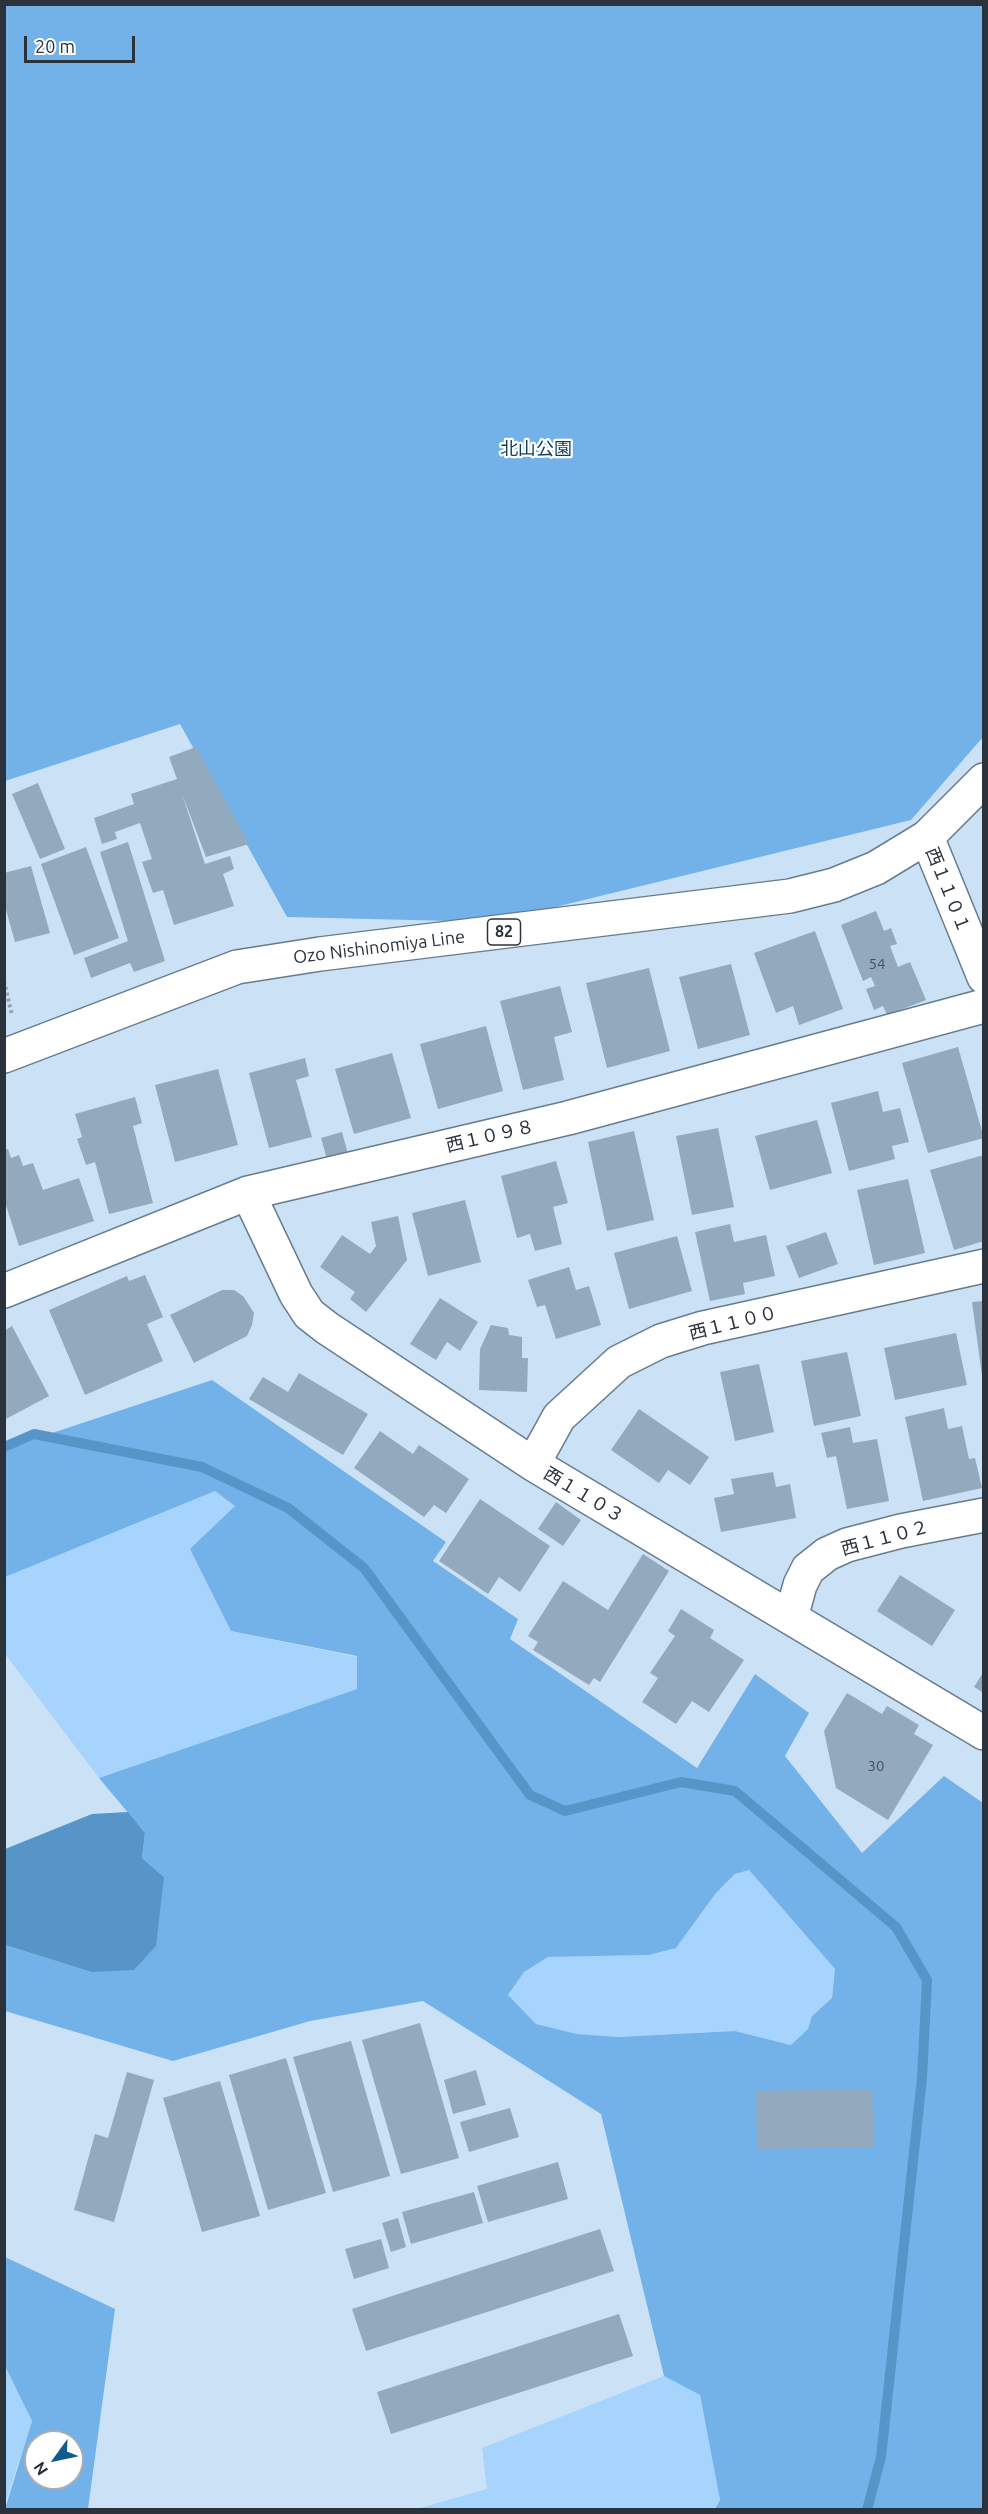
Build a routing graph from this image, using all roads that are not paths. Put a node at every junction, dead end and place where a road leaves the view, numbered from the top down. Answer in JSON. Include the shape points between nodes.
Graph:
{"nodes":[{"id":1,"x":984,"y":780,"type":"edge"},
{"id":2,"x":927,"y":837,"type":"junction"},
{"id":3,"x":984,"y":977,"type":"edge"},
{"id":4,"x":984,"y":1006,"type":"edge"},
{"id":5,"x":4,"y":1056,"type":"edge"},
{"id":6,"x":248,"y":1193,"type":"junction"},
{"id":7,"x":984,"y":1266,"type":"edge"},
{"id":8,"x":4,"y":1291,"type":"edge"},
{"id":9,"x":533,"y":1464,"type":"junction"},
{"id":10,"x":984,"y":1515,"type":"edge"},
{"id":11,"x":791,"y":1618,"type":"junction"},
{"id":12,"x":984,"y":1733,"type":"edge"}],
"edges":[{"from":1,"to":2,"type":"street","name":"Ozo Nishinomiya Line","number":"82"},
{"from":2,"to":3,"type":"street","name":"西１１０１"},
{"from":2,"to":5,"type":"street","name":"Ozo Nishinomiya Line","number":"82","via":[[867,872],[790,896],[237,967]]},
{"from":4,"to":6,"type":"street","name":"西１０９８","via":[[568,1118]]},
{"from":6,"to":8,"type":"street","name":"西１０９８"},
{"from":6,"to":9,"type":"street","name":"西１１０３","via":[[309,1314]]},
{"from":7,"to":9,"type":"street","name":"西１１００","via":[[661,1341],[619,1362],[559,1417]]},
{"from":9,"to":11,"type":"street","name":"西１１０３"},
{"from":10,"to":11,"type":"street","name":"西１１０２","via":[[847,1545],[827,1554],[808,1569]]},
{"from":11,"to":12,"type":"street","name":"西１１０３"}]}
